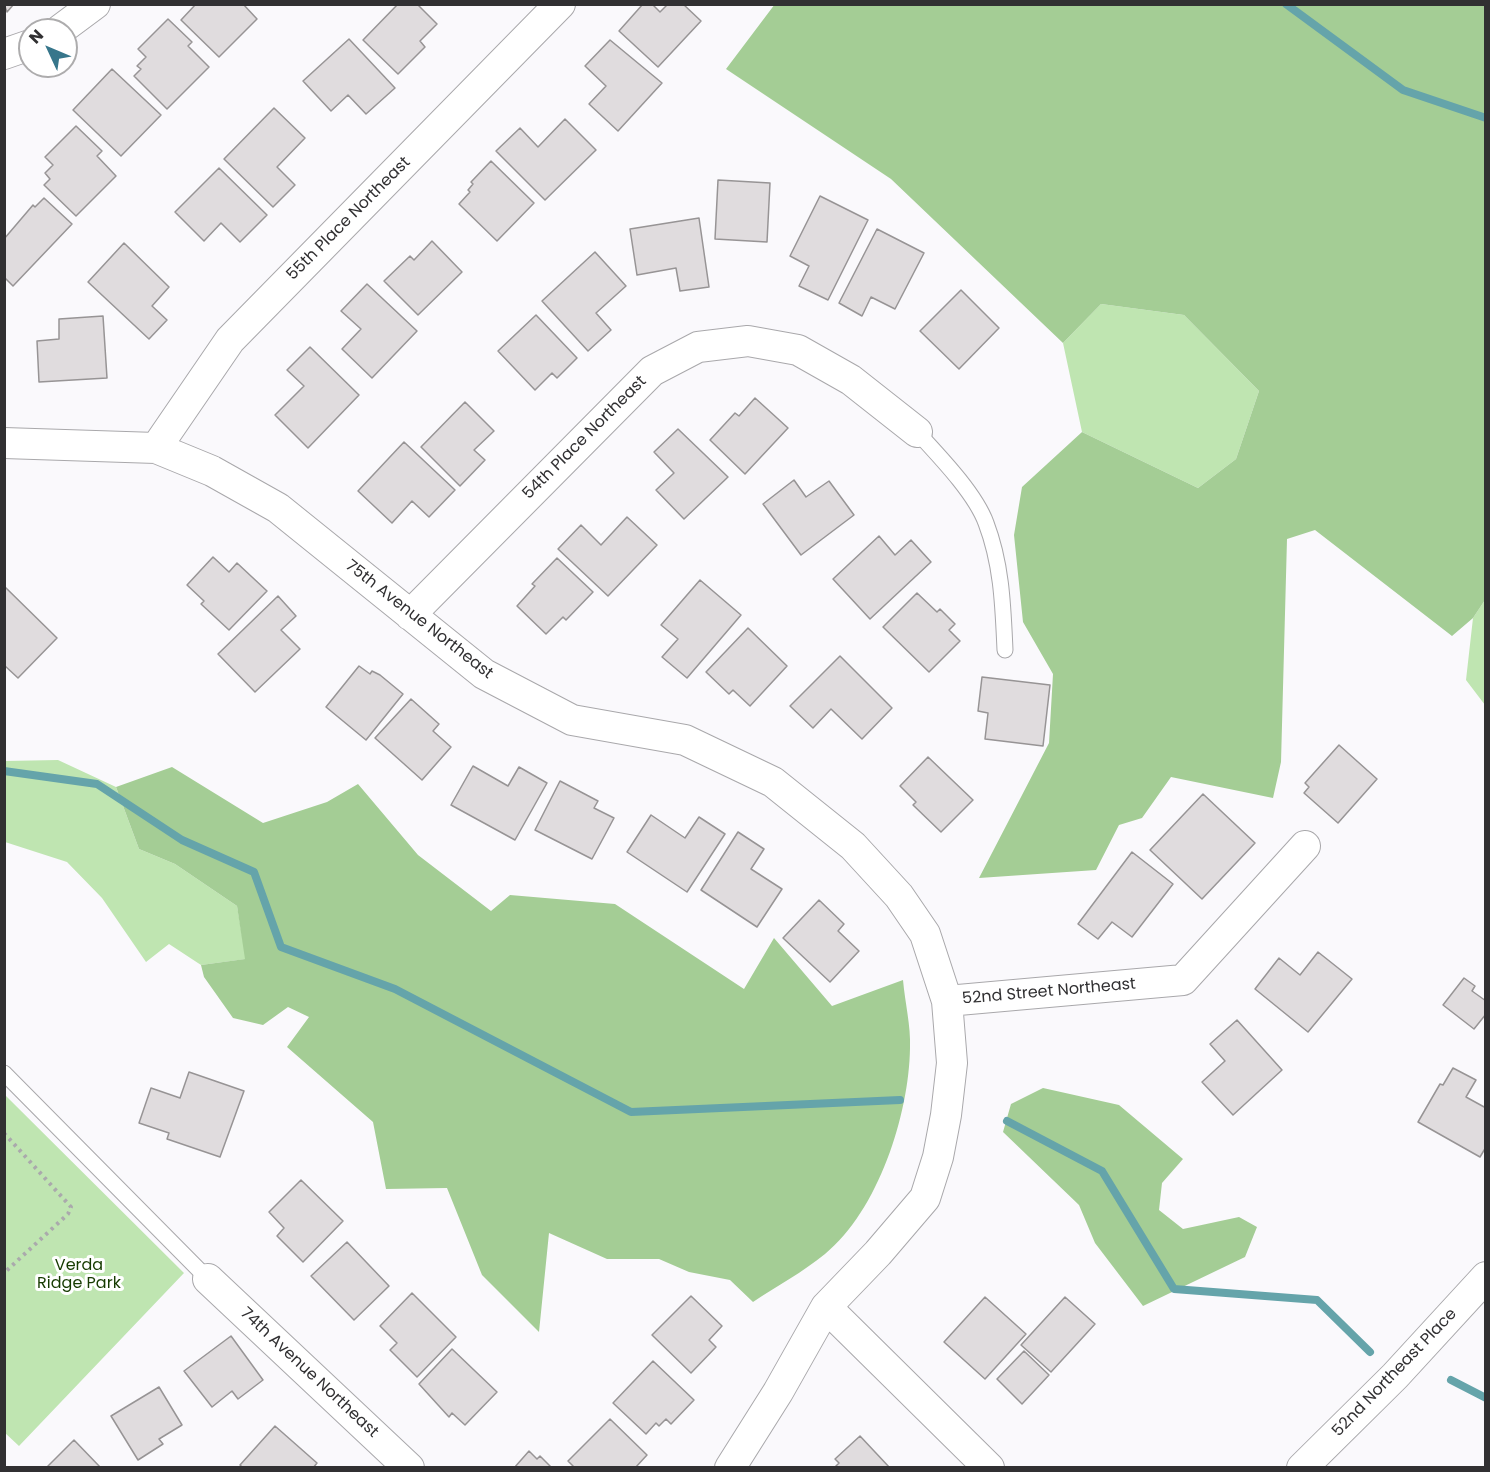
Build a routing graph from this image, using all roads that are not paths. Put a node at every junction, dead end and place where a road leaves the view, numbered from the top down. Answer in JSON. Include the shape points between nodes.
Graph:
{"nodes":[{"id":1,"x":95,"y":4,"type":"edge"},
{"id":2,"x":560,"y":4,"type":"edge"},
{"id":3,"x":76,"y":18,"type":"edge"},
{"id":4,"x":917,"y":432,"type":"joint"},
{"id":5,"x":4,"y":443,"type":"edge"},
{"id":6,"x":156,"y":448,"type":"junction"},
{"id":7,"x":410,"y":615,"type":"junction"},
{"id":8,"x":1005,"y":650,"type":"dead end"},
{"id":9,"x":1305,"y":846,"type":"dead end"},
{"id":10,"x":947,"y":1001,"type":"junction"},
{"id":11,"x":4,"y":1073,"type":"edge"},
{"id":12,"x":1485,"y":1277,"type":"edge"},
{"id":13,"x":208,"y":1279,"type":"joint"},
{"id":14,"x":826,"y":1307,"type":"junction"},
{"id":15,"x":409,"y":1467,"type":"edge"},
{"id":16,"x":730,"y":1467,"type":"edge"},
{"id":17,"x":989,"y":1467,"type":"edge"},
{"id":18,"x":1302,"y":1467,"type":"edge"}],
"edges":[{"from":1,"to":3,"type":"street"},
{"from":2,"to":6,"type":"street","name":"55th Place Northeast","via":[[230,339]]},
{"from":4,"to":7,"type":"street","name":"54th Place Northeast","via":[[851,380],[798,350],[748,341],[698,347],[652,371]]},
{"from":4,"to":8,"type":"lane","via":[[952,471],[986,522],[1003,583]]},
{"from":5,"to":6,"type":"street","name":"75th Avenue Northeast"},
{"from":6,"to":7,"type":"street","name":"75th Avenue Northeast","via":[[212,471],[278,508]]},
{"from":7,"to":10,"type":"street","name":"75th Avenue Northeast","via":[[484,674],[572,720],[685,740],[773,782],[853,846],[899,896],[926,934]]},
{"from":9,"to":10,"type":"street","name":"52nd Street Northeast","via":[[1183,980]]},
{"from":10,"to":14,"type":"street","name":"52nd Street Northeast","via":[[952,1063],[938,1157],[925,1198]]},
{"from":11,"to":13,"type":"lane"},
{"from":12,"to":18,"type":"street","name":"52nd Northeast Place","via":[[1395,1377]]},
{"from":13,"to":15,"type":"street","name":"74th Avenue Northeast"},
{"from":14,"to":16,"type":"street","name":"52nd Street Northeast"},
{"from":14,"to":17,"type":"street"}]}
